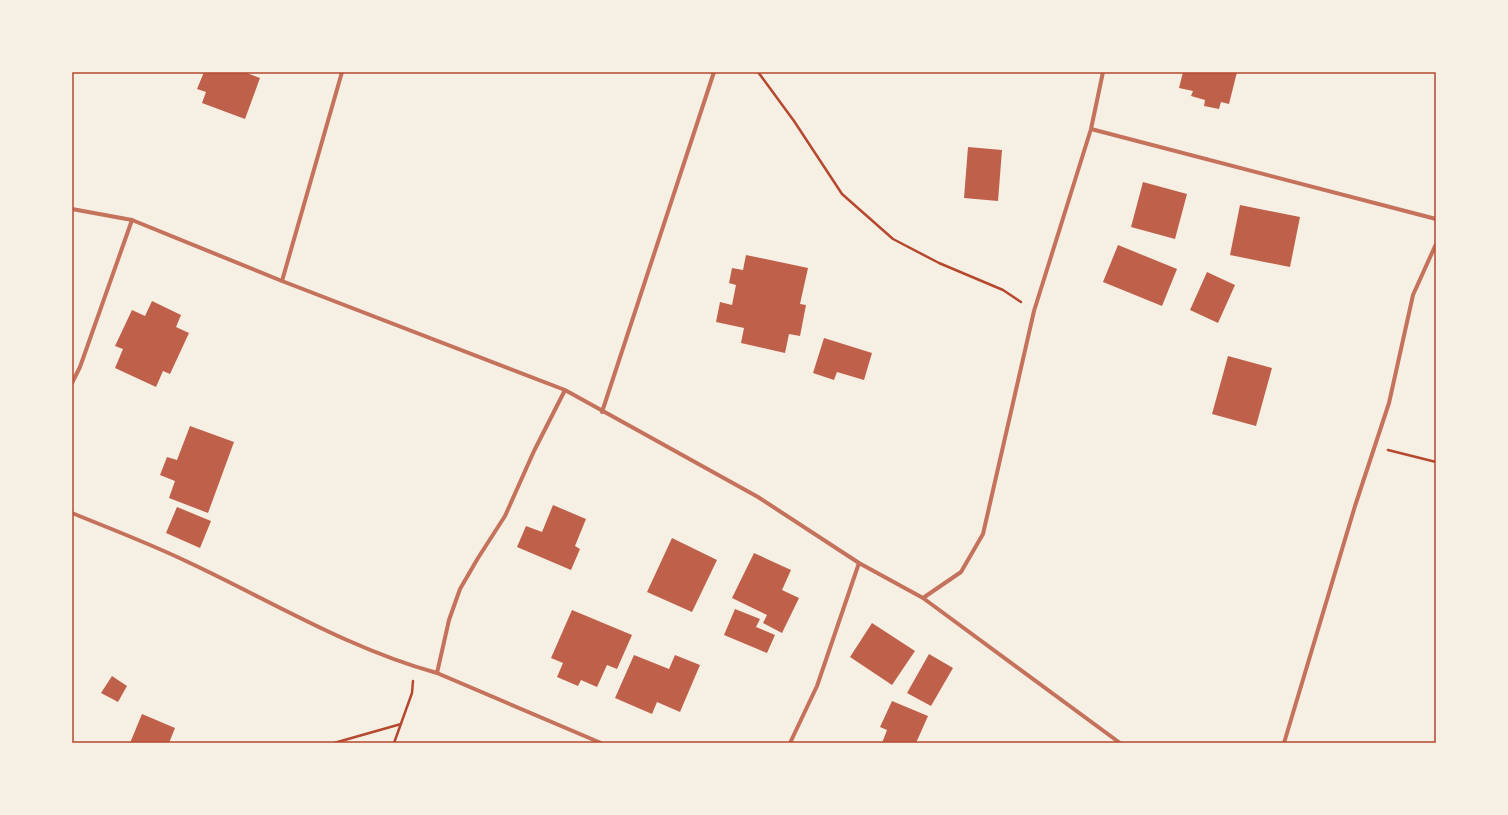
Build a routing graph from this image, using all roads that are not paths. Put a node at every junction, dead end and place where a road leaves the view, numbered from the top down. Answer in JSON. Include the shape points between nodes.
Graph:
{"nodes":[{"id":1,"x":342,"y":72,"type":"edge"},
{"id":2,"x":714,"y":72,"type":"edge"},
{"id":3,"x":1103,"y":72,"type":"edge"},
{"id":4,"x":1091,"y":129,"type":"junction"},
{"id":5,"x":72,"y":209,"type":"edge"},
{"id":6,"x":1436,"y":219,"type":"edge"},
{"id":7,"x":132,"y":220,"type":"junction"},
{"id":8,"x":1436,"y":244,"type":"edge"},
{"id":9,"x":282,"y":281,"type":"junction"},
{"id":10,"x":72,"y":383,"type":"edge"},
{"id":11,"x":565,"y":390,"type":"junction"},
{"id":12,"x":602,"y":412,"type":"junction"},
{"id":13,"x":72,"y":513,"type":"edge"},
{"id":14,"x":859,"y":563,"type":"junction"},
{"id":15,"x":923,"y":598,"type":"junction"},
{"id":16,"x":437,"y":673,"type":"junction"},
{"id":17,"x":601,"y":743,"type":"edge"},
{"id":18,"x":790,"y":743,"type":"edge"},
{"id":19,"x":1118,"y":743,"type":"edge"},
{"id":20,"x":1284,"y":743,"type":"edge"}],
"edges":[{"from":1,"to":9,"type":"street"},
{"from":2,"to":12,"type":"street"},
{"from":3,"to":4,"type":"street"},
{"from":4,"to":6,"type":"street"},
{"from":4,"to":15,"type":"street","via":[[1034,311],[983,534],[961,572]]},
{"from":5,"to":7,"type":"street"},
{"from":7,"to":9,"type":"street"},
{"from":7,"to":10,"type":"street"},
{"from":8,"to":20,"type":"street","via":[[1413,295],[1389,403],[1355,506]]},
{"from":9,"to":11,"type":"street"},
{"from":11,"to":12,"type":"street"},
{"from":11,"to":16,"type":"street","via":[[534,451],[506,516],[460,589],[449,620]]},
{"from":12,"to":14,"type":"street","via":[[758,497]]},
{"from":13,"to":16,"type":"street","via":[[189,562],[330,633],[414,667]]},
{"from":14,"to":15,"type":"street"},
{"from":14,"to":18,"type":"street","via":[[816,686]]},
{"from":15,"to":19,"type":"street"},
{"from":16,"to":17,"type":"street"}]}
